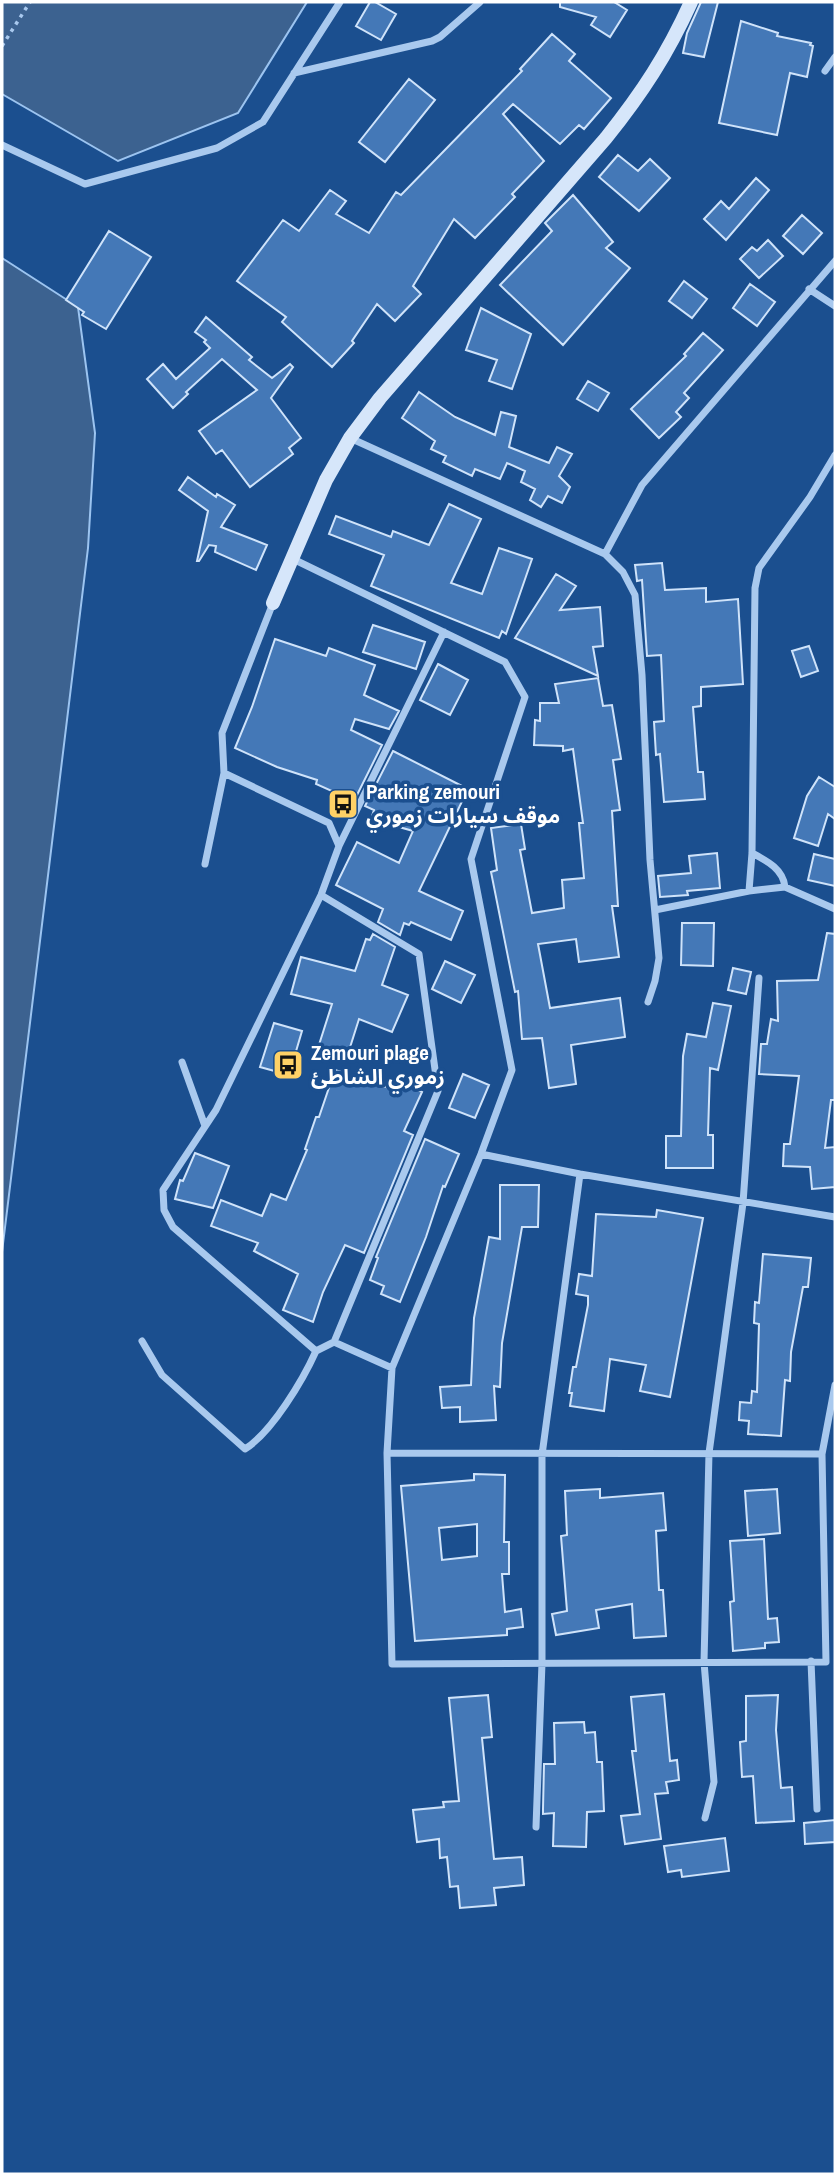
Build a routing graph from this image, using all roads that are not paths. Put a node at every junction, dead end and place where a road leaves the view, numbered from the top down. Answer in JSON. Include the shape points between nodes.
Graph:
{"nodes":[{"id":1,"x":340,"y":2,"type":"edge"},
{"id":2,"x":480,"y":2,"type":"edge"},
{"id":3,"x":691,"y":2,"type":"edge"},
{"id":4,"x":835,"y":57,"type":"edge"},
{"id":5,"x":825,"y":71,"type":"dead end"},
{"id":6,"x":294,"y":73,"type":"junction"},
{"id":7,"x":2,"y":145,"type":"edge"},
{"id":8,"x":835,"y":261,"type":"edge"},
{"id":9,"x":809,"y":289,"type":"junction"},
{"id":10,"x":835,"y":306,"type":"edge"},
{"id":11,"x":350,"y":438,"type":"junction"},
{"id":12,"x":835,"y":456,"type":"edge"},
{"id":13,"x":605,"y":554,"type":"junction"},
{"id":14,"x":293,"y":559,"type":"junction"},
{"id":15,"x":273,"y":603,"type":"joint"},
{"id":16,"x":444,"y":632,"type":"junction"},
{"id":17,"x":224,"y":773,"type":"junction"},
{"id":18,"x":339,"y":846,"type":"junction"},
{"id":19,"x":752,"y":852,"type":"junction"},
{"id":20,"x":205,"y":864,"type":"dead end"},
{"id":21,"x":785,"y":887,"type":"junction"},
{"id":22,"x":749,"y":891,"type":"junction"},
{"id":23,"x":321,"y":895,"type":"junction"},
{"id":24,"x":835,"y":909,"type":"edge"},
{"id":25,"x":654,"y":910,"type":"junction"},
{"id":26,"x":759,"y":978,"type":"dead end"},
{"id":27,"x":648,"y":1002,"type":"dead end"},
{"id":28,"x":182,"y":1062,"type":"dead end"},
{"id":29,"x":205,"y":1126,"type":"junction"},
{"id":30,"x":481,"y":1154,"type":"junction"},
{"id":31,"x":580,"y":1174,"type":"junction"},
{"id":32,"x":743,"y":1203,"type":"junction"},
{"id":33,"x":835,"y":1217,"type":"edge"},
{"id":34,"x":142,"y":1341,"type":"dead end"},
{"id":35,"x":334,"y":1342,"type":"junction"},
{"id":36,"x":316,"y":1351,"type":"junction"},
{"id":37,"x":392,"y":1368,"type":"junction"},
{"id":38,"x":835,"y":1385,"type":"edge"},
{"id":39,"x":387,"y":1453,"type":"junction"},
{"id":40,"x":709,"y":1453,"type":"junction"},
{"id":41,"x":822,"y":1454,"type":"junction"},
{"id":42,"x":542,"y":1455,"type":"junction"},
{"id":43,"x":811,"y":1661,"type":"junction"},
{"id":44,"x":704,"y":1662,"type":"junction"},
{"id":45,"x":542,"y":1663,"type":"junction"},
{"id":46,"x":817,"y":1809,"type":"dead end"},
{"id":47,"x":705,"y":1818,"type":"dead end"},
{"id":48,"x":536,"y":1827,"type":"dead end"}],
"edges":[{"from":1,"to":6,"type":"street"},
{"from":2,"to":6,"type":"street","via":[[432,41]]},
{"from":3,"to":11,"type":"main road","via":[[641,94]]},
{"from":4,"to":5,"type":"street"},
{"from":6,"to":7,"type":"street","via":[[263,122],[217,148],[85,184]]},
{"from":8,"to":9,"type":"street"},
{"from":9,"to":10,"type":"street"},
{"from":9,"to":13,"type":"street","via":[[642,485]]},
{"from":11,"to":13,"type":"street"},
{"from":11,"to":14,"type":"main road","via":[[326,480]]},
{"from":12,"to":19,"type":"street","via":[[759,568],[755,588]]},
{"from":13,"to":25,"type":"street","via":[[623,572],[635,595]]},
{"from":14,"to":15,"type":"main road"},
{"from":14,"to":16,"type":"street"},
{"from":15,"to":17,"type":"street","via":[[222,733]]},
{"from":16,"to":18,"type":"street"},
{"from":16,"to":30,"type":"street","via":[[505,662],[525,697],[471,859],[512,1070]]},
{"from":17,"to":18,"type":"street","via":[[329,823]]},
{"from":17,"to":20,"type":"street"},
{"from":18,"to":23,"type":"street"},
{"from":19,"to":21,"type":"street","via":[[772,865]]},
{"from":19,"to":22,"type":"street"},
{"from":21,"to":22,"type":"street"},
{"from":21,"to":24,"type":"street"},
{"from":22,"to":25,"type":"street"},
{"from":23,"to":29,"type":"street"},
{"from":23,"to":35,"type":"street","via":[[419,954],[438,1091]]},
{"from":25,"to":27,"type":"street","via":[[659,958]]},
{"from":26,"to":32,"type":"street"},
{"from":28,"to":29,"type":"street"},
{"from":29,"to":36,"type":"street","via":[[163,1190],[164,1210],[173,1227]]},
{"from":30,"to":31,"type":"street"},
{"from":30,"to":37,"type":"street"},
{"from":31,"to":32,"type":"street"},
{"from":31,"to":42,"type":"street"},
{"from":32,"to":33,"type":"street"},
{"from":32,"to":40,"type":"street"},
{"from":34,"to":36,"type":"street","via":[[162,1375],[245,1449],[257,1442],[304,1378]]},
{"from":35,"to":36,"type":"street"},
{"from":35,"to":37,"type":"street"},
{"from":37,"to":39,"type":"street"},
{"from":38,"to":41,"type":"street"},
{"from":39,"to":42,"type":"street"},
{"from":39,"to":45,"type":"street","via":[[392,1664]]},
{"from":40,"to":41,"type":"street"},
{"from":40,"to":42,"type":"street"},
{"from":40,"to":44,"type":"street"},
{"from":41,"to":43,"type":"street","via":[[826,1662]]},
{"from":42,"to":45,"type":"street"},
{"from":43,"to":44,"type":"street"},
{"from":43,"to":46,"type":"street"},
{"from":44,"to":45,"type":"street"},
{"from":44,"to":47,"type":"street","via":[[714,1782]]},
{"from":45,"to":48,"type":"street"}]}
